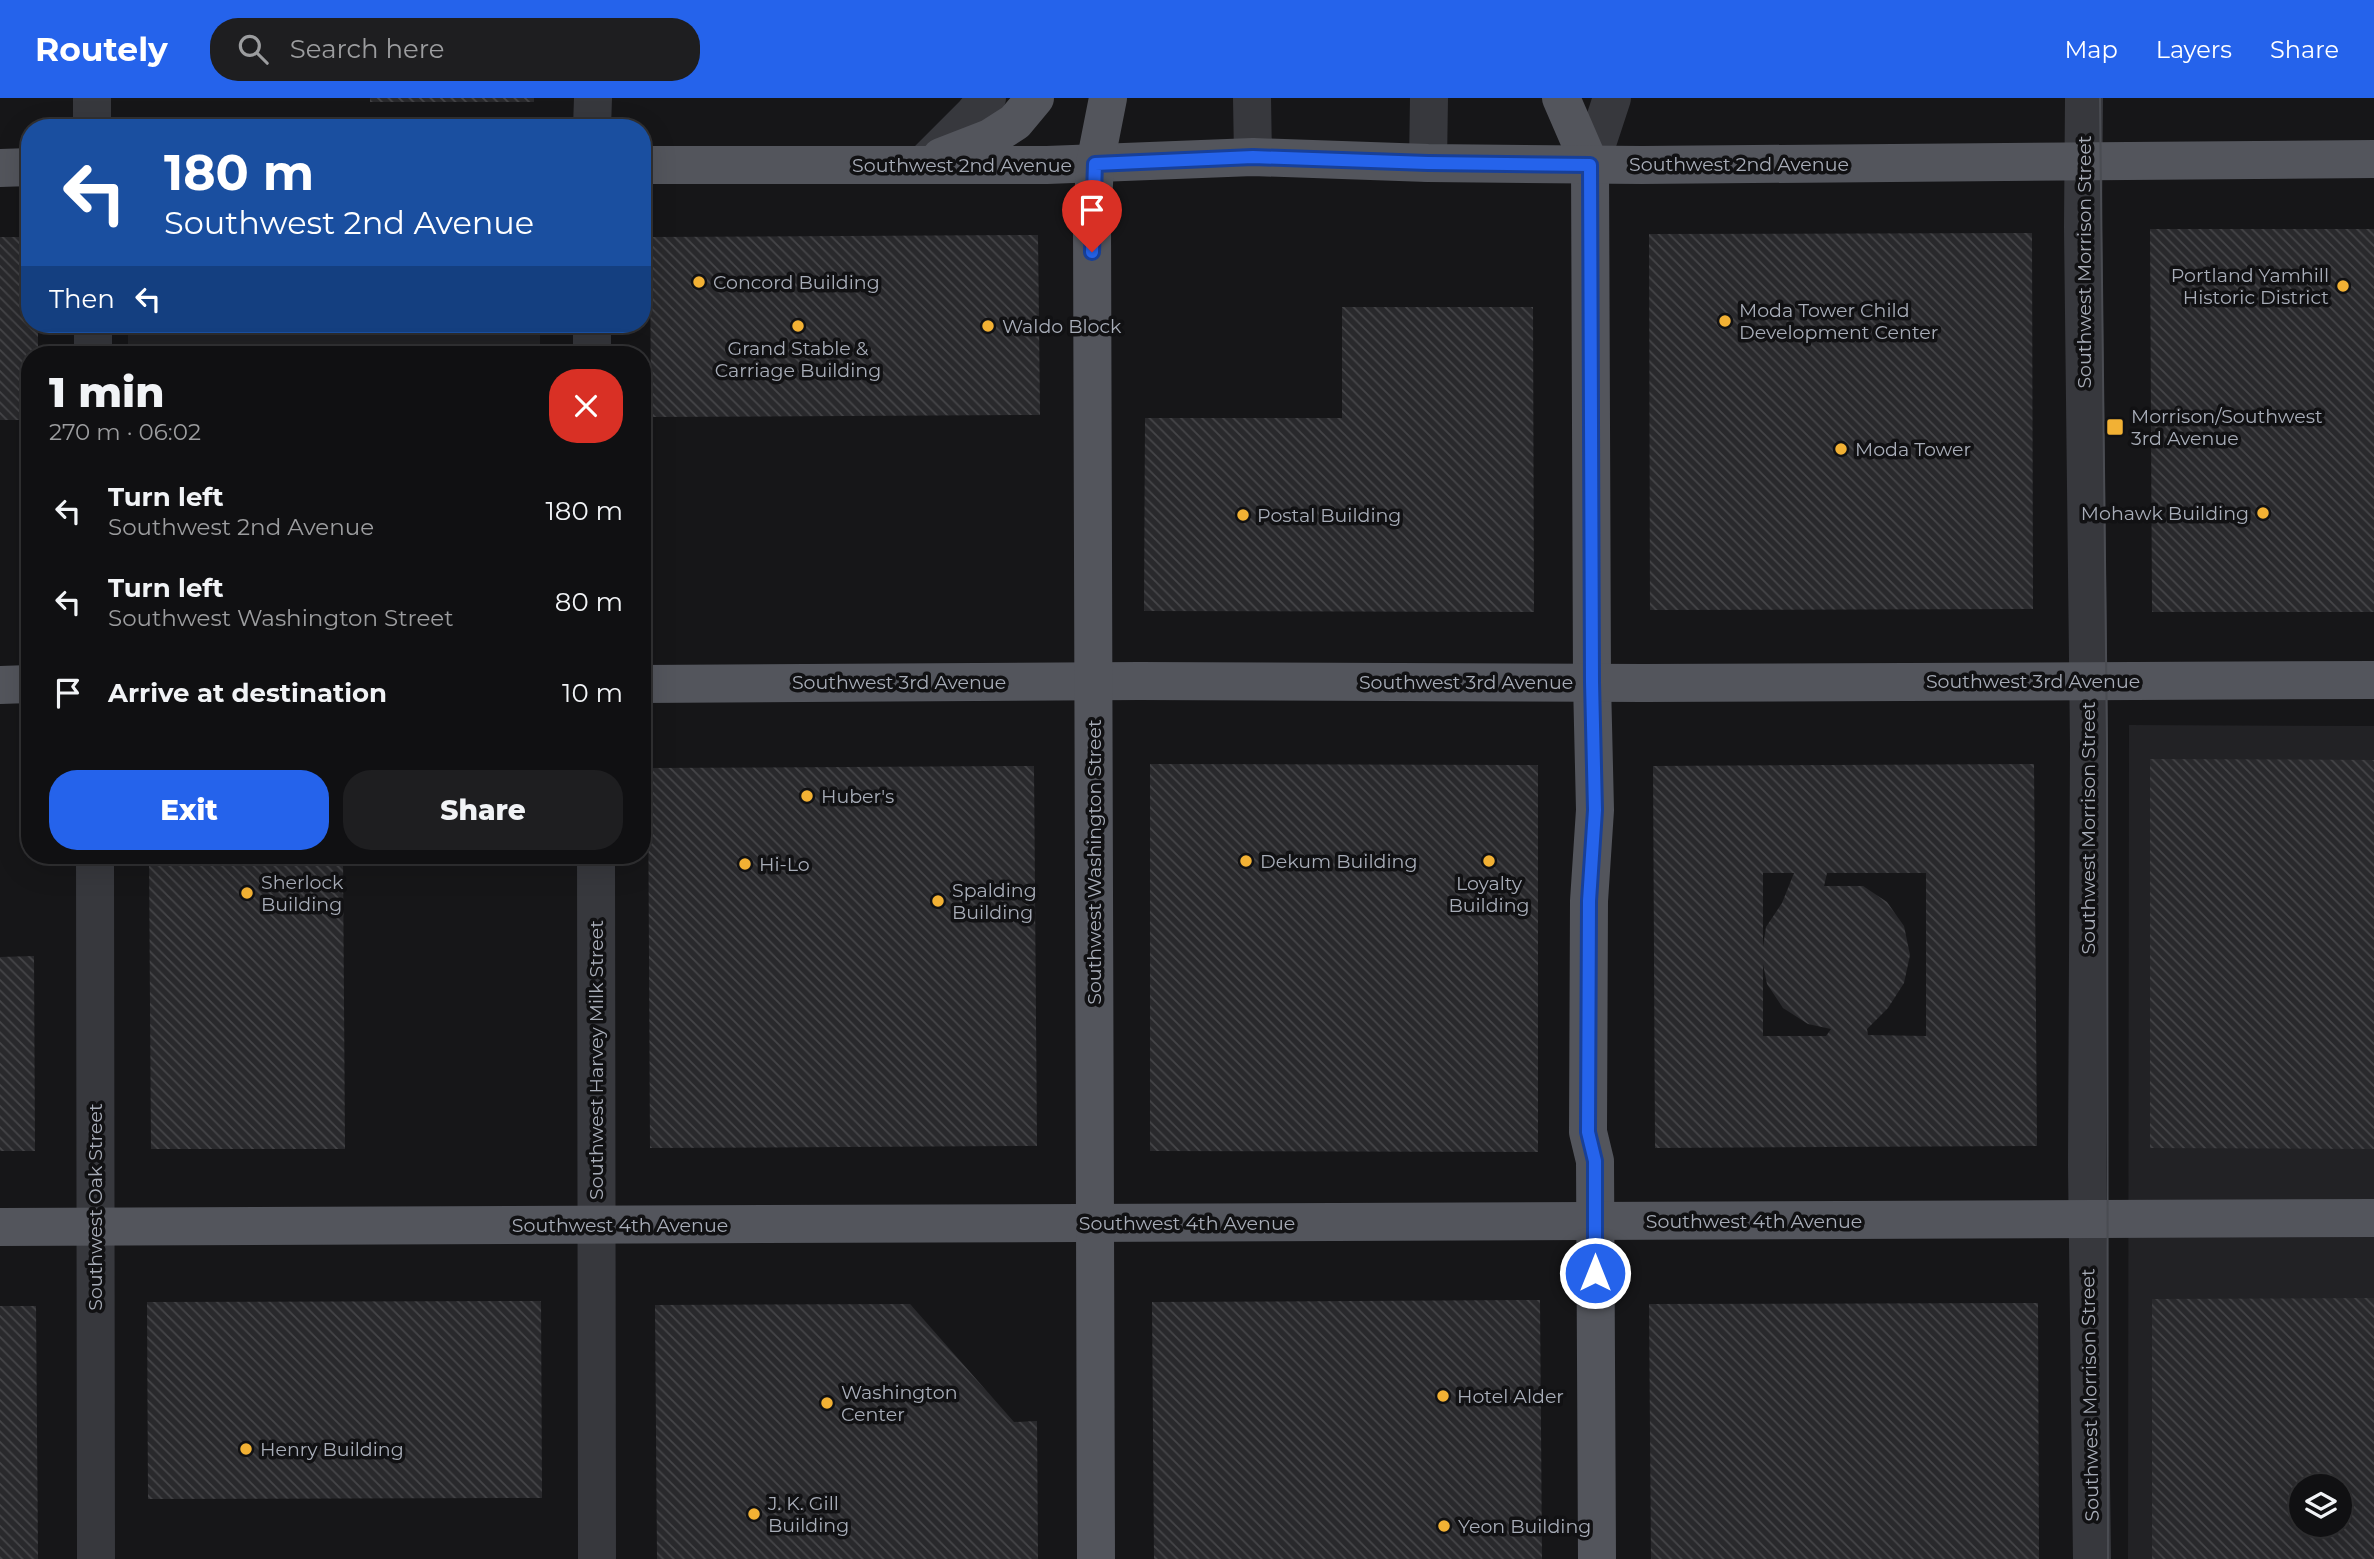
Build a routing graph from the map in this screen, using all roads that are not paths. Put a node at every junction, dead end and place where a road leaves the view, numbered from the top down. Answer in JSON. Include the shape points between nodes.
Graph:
{"nodes":[{"id":1,"x":92,"y":98,"type":"edge"},
{"id":2,"x":593,"y":98,"type":"edge"},
{"id":3,"x":986,"y":98,"type":"edge"},
{"id":4,"x":1035,"y":98,"type":"edge"},
{"id":5,"x":1108,"y":98,"type":"edge"},
{"id":6,"x":1252,"y":98,"type":"edge"},
{"id":7,"x":1429,"y":98,"type":"edge"},
{"id":8,"x":1561,"y":98,"type":"edge"},
{"id":9,"x":1612,"y":98,"type":"edge"},
{"id":10,"x":2084,"y":98,"type":"edge"},
{"id":11,"x":92,"y":119,"type":"edge"},
{"id":12,"x":592,"y":119,"type":"edge"},
{"id":13,"x":1253,"y":157,"type":"junction"},
{"id":14,"x":2374,"y":159,"type":"edge"},
{"id":15,"x":2084,"y":161,"type":"junction"},
{"id":16,"x":1428,"y":163,"type":"junction"},
{"id":17,"x":651,"y":164,"type":"edge"},
{"id":18,"x":1095,"y":164,"type":"junction"},
{"id":19,"x":923,"y":165,"type":"junction"},
{"id":20,"x":1590,"y":165,"type":"junction"},
{"id":21,"x":0,"y":167,"type":"edge"},
{"id":22,"x":21,"y":167,"type":"edge"},
{"id":23,"x":2089,"y":680,"type":"junction"},
{"id":24,"x":2374,"y":680,"type":"edge"},
{"id":25,"x":1093,"y":681,"type":"junction"},
{"id":26,"x":1592,"y":682,"type":"junction"},
{"id":27,"x":21,"y":684,"type":"edge"},
{"id":28,"x":651,"y":684,"type":"edge"},
{"id":29,"x":0,"y":685,"type":"edge"},
{"id":30,"x":95,"y":864,"type":"edge"},
{"id":31,"x":596,"y":864,"type":"edge"},
{"id":32,"x":2374,"y":1218,"type":"edge"},
{"id":33,"x":2088,"y":1219,"type":"junction"},
{"id":34,"x":1595,"y":1222,"type":"junction"},
{"id":35,"x":1094,"y":1223,"type":"junction"},
{"id":36,"x":597,"y":1225,"type":"junction"},
{"id":37,"x":0,"y":1227,"type":"edge"},
{"id":38,"x":95,"y":1227,"type":"junction"},
{"id":39,"x":96,"y":1559,"type":"edge"},
{"id":40,"x":597,"y":1559,"type":"edge"},
{"id":41,"x":1096,"y":1559,"type":"edge"},
{"id":42,"x":1597,"y":1559,"type":"edge"},
{"id":43,"x":2092,"y":1559,"type":"edge"}],
"edges":[{"from":1,"to":11,"type":"street"},
{"from":2,"to":12,"type":"street"},
{"from":3,"to":19,"type":"street"},
{"from":4,"to":19,"type":"main road","via":[[1015,122],[990,138]]},
{"from":5,"to":18,"type":"main road","name":"Southwest Washington Street"},
{"from":6,"to":13,"type":"street"},
{"from":7,"to":16,"type":"street"},
{"from":8,"to":20,"type":"main road"},
{"from":9,"to":20,"type":"street"},
{"from":10,"to":15,"type":"street","name":"Southwest Morrison Street"},
{"from":13,"to":16,"type":"main road","name":"Southwest 2nd Avenue"},
{"from":13,"to":18,"type":"main road","name":"Southwest 2nd Avenue"},
{"from":14,"to":15,"type":"main road","name":"Southwest 2nd Avenue"},
{"from":15,"to":20,"type":"main road","name":"Southwest 2nd Avenue"},
{"from":15,"to":23,"type":"street","name":"Southwest Morrison Street"},
{"from":16,"to":20,"type":"main road","name":"Southwest 2nd Avenue"},
{"from":17,"to":19,"type":"main road","name":"Southwest 2nd Avenue"},
{"from":18,"to":19,"type":"main road","name":"Southwest 2nd Avenue"},
{"from":18,"to":25,"type":"main road","name":"Southwest Washington Street"},
{"from":20,"to":26,"type":"main road"},
{"from":21,"to":22,"type":"main road"},
{"from":23,"to":24,"type":"main road","name":"Southwest 3rd Avenue"},
{"from":23,"to":26,"type":"main road","name":"Southwest 3rd Avenue"},
{"from":23,"to":33,"type":"street","name":"Southwest Morrison Street"},
{"from":25,"to":26,"type":"main road","name":"Southwest 3rd Avenue"},
{"from":25,"to":28,"type":"main road","name":"Southwest 3rd Avenue"},
{"from":25,"to":35,"type":"main road","name":"Southwest Washington Street"},
{"from":26,"to":34,"type":"main road","via":[[1595,810],[1589,901],[1588,1132],[1595,1161]]},
{"from":27,"to":29,"type":"main road"},
{"from":30,"to":38,"type":"street","name":"Southwest Oak Street"},
{"from":31,"to":36,"type":"street","name":"Southwest Harvey Milk Street"},
{"from":32,"to":33,"type":"main road","name":"Southwest 4th Avenue"},
{"from":33,"to":34,"type":"main road","name":"Southwest 4th Avenue"},
{"from":33,"to":43,"type":"street","name":"Southwest Morrison Street"},
{"from":34,"to":35,"type":"main road","name":"Southwest 4th Avenue"},
{"from":34,"to":42,"type":"main road"},
{"from":35,"to":36,"type":"main road","name":"Southwest 4th Avenue"},
{"from":35,"to":41,"type":"main road","name":"Southwest Washington Street"},
{"from":36,"to":38,"type":"main road","name":"Southwest 4th Avenue"},
{"from":36,"to":40,"type":"street","name":"Southwest Harvey Milk Street"},
{"from":37,"to":38,"type":"main road","name":"Southwest 4th Avenue"},
{"from":38,"to":39,"type":"street","name":"Southwest Oak Street"}]}
